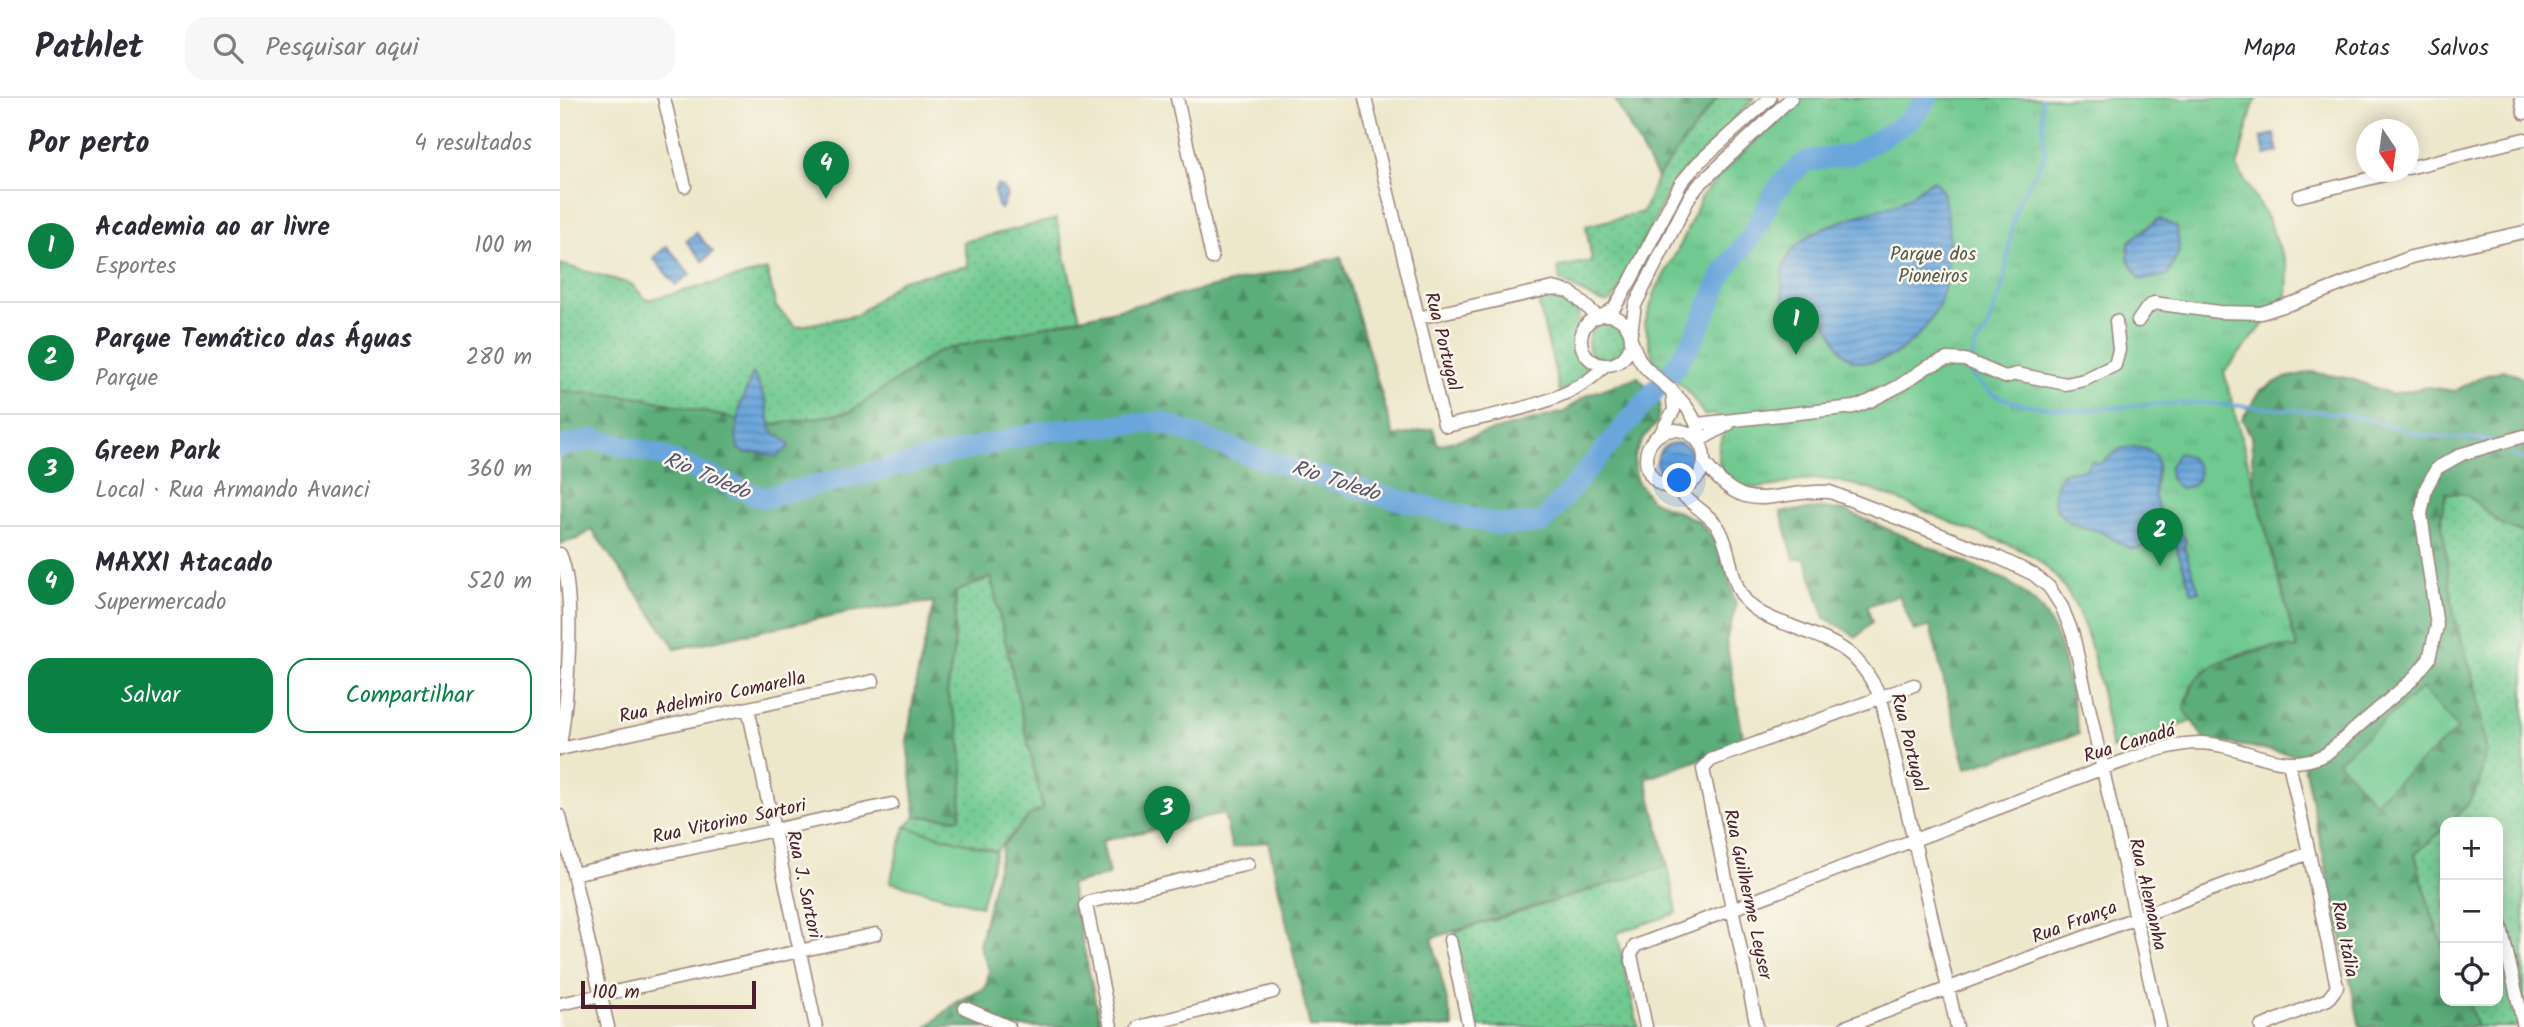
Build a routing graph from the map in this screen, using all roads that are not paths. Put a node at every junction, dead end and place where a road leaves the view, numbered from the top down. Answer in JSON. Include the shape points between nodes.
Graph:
{"nodes":[{"id":1,"x":664,"y":98,"type":"edge"},
{"id":2,"x":1177,"y":98,"type":"edge"},
{"id":3,"x":1365,"y":98,"type":"edge"},
{"id":4,"x":1770,"y":98,"type":"edge"},
{"id":5,"x":1791,"y":98,"type":"edge"},
{"id":6,"x":2521,"y":98,"type":"edge"},
{"id":7,"x":2524,"y":113,"type":"edge"},
{"id":8,"x":2524,"y":139,"type":"edge"},
{"id":9,"x":2419,"y":165,"type":"edge"},
{"id":10,"x":2356,"y":182,"type":"edge"},
{"id":11,"x":685,"y":186,"type":"dead end"},
{"id":12,"x":2299,"y":196,"type":"dead end"},
{"id":13,"x":2524,"y":232,"type":"edge"},
{"id":14,"x":1212,"y":258,"type":"dead end"},
{"id":15,"x":1601,"y":316,"type":"junction"},
{"id":16,"x":1419,"y":318,"type":"junction"},
{"id":17,"x":2116,"y":321,"type":"dead end"},
{"id":18,"x":2137,"y":321,"type":"dead end"},
{"id":19,"x":1631,"y":337,"type":"junction"},
{"id":20,"x":1619,"y":362,"type":"junction"},
{"id":21,"x":1604,"y":366,"type":"junction"},
{"id":22,"x":1644,"y":366,"type":"junction"},
{"id":23,"x":1671,"y":389,"type":"junction"},
{"id":24,"x":1735,"y":421,"type":"junction"},
{"id":25,"x":1697,"y":424,"type":"junction"},
{"id":26,"x":1660,"y":434,"type":"junction"},
{"id":27,"x":2524,"y":436,"type":"edge"},
{"id":28,"x":1702,"y":443,"type":"junction"},
{"id":29,"x":1704,"y":462,"type":"junction"},
{"id":30,"x":1675,"y":488,"type":"junction"},
{"id":31,"x":560,"y":554,"type":"edge"},
{"id":32,"x":873,"y":681,"type":"dead end"},
{"id":33,"x":563,"y":683,"type":"edge"},
{"id":34,"x":1914,"y":685,"type":"dead end"},
{"id":35,"x":1881,"y":698,"type":"junction"},
{"id":36,"x":748,"y":708,"type":"junction"},
{"id":37,"x":560,"y":747,"type":"edge"},
{"id":38,"x":2289,"y":763,"type":"junction"},
{"id":39,"x":2101,"y":769,"type":"junction"},
{"id":40,"x":892,"y":804,"type":"dead end"},
{"id":41,"x":560,"y":816,"type":"edge"},
{"id":42,"x":774,"y":830,"type":"junction"},
{"id":43,"x":1914,"y":839,"type":"junction"},
{"id":44,"x":2309,"y":853,"type":"junction"},
{"id":45,"x":1248,"y":864,"type":"dead end"},
{"id":46,"x":573,"y":874,"type":"junction"},
{"id":47,"x":1732,"y":907,"type":"junction"},
{"id":48,"x":2135,"y":918,"type":"junction"},
{"id":49,"x":876,"y":934,"type":"dead end"},
{"id":50,"x":2503,"y":936,"type":"edge"},
{"id":51,"x":1450,"y":940,"type":"dead end"},
{"id":52,"x":800,"y":952,"type":"junction"},
{"id":53,"x":1948,"y":989,"type":"junction"},
{"id":54,"x":1273,"y":992,"type":"dead end"},
{"id":55,"x":601,"y":995,"type":"junction"},
{"id":56,"x":560,"y":1004,"type":"edge"},
{"id":57,"x":965,"y":1008,"type":"dead end"},
{"id":58,"x":608,"y":1027,"type":"edge"},
{"id":59,"x":816,"y":1027,"type":"edge"},
{"id":60,"x":1009,"y":1027,"type":"edge"},
{"id":61,"x":1111,"y":1027,"type":"edge"},
{"id":62,"x":1139,"y":1027,"type":"edge"},
{"id":63,"x":1469,"y":1027,"type":"edge"},
{"id":64,"x":1646,"y":1027,"type":"edge"},
{"id":65,"x":1757,"y":1027,"type":"edge"},
{"id":66,"x":1845,"y":1027,"type":"edge"},
{"id":67,"x":1956,"y":1027,"type":"edge"},
{"id":68,"x":2160,"y":1027,"type":"edge"},
{"id":69,"x":2261,"y":1027,"type":"edge"},
{"id":70,"x":2524,"y":1027,"type":"edge"}],
"edges":[{"from":1,"to":11,"type":"street"},
{"from":2,"to":14,"type":"street"},
{"from":3,"to":16,"type":"street","name":"Rua Portugal"},
{"from":4,"to":15,"type":"street","via":[[1681,183],[1614,308]]},
{"from":5,"to":19,"type":"street","via":[[1695,190],[1635,305]]},
{"from":6,"to":7,"type":"street"},
{"from":8,"to":9,"type":"street"},
{"from":10,"to":12,"type":"street"},
{"from":13,"to":18,"type":"street","via":[[2412,257],[2261,313],[2154,303]]},
{"from":15,"to":16,"type":"street","via":[[1570,292],[1553,288]]},
{"from":15,"to":19,"type":"street","via":[[1621,319]]},
{"from":15,"to":21,"type":"street","via":[[1583,329],[1581,345],[1589,359]]},
{"from":16,"to":21,"type":"street","name":"Rua Portugal","via":[[1447,426],[1569,393]]},
{"from":17,"to":24,"type":"street","via":[[2119,350],[2115,365],[2084,380],[2066,384],[2017,374],[2005,377],[1955,358],[1936,362],[1854,407]]},
{"from":19,"to":20,"type":"street","via":[[1626,357]]},
{"from":19,"to":22,"type":"street"},
{"from":20,"to":21,"type":"street"},
{"from":20,"to":22,"type":"street"},
{"from":22,"to":23,"type":"street"},
{"from":23,"to":25,"type":"street"},
{"from":23,"to":26,"type":"street","via":[[1674,410]]},
{"from":24,"to":25,"type":"street"},
{"from":24,"to":28,"type":"street"},
{"from":25,"to":28,"type":"street"},
{"from":26,"to":28,"type":"street","via":[[1685,431]]},
{"from":26,"to":30,"type":"street","via":[[1648,448],[1647,466],[1657,482]]},
{"from":27,"to":38,"type":"street","name":"Rua Canadá","via":[[2462,454],[2437,468],[2426,488],[2421,514],[2437,626],[2429,659],[2412,680],[2326,754]]},
{"from":28,"to":29,"type":"street"},
{"from":29,"to":30,"type":"street","via":[[1697,478]]},
{"from":29,"to":39,"type":"street","name":"Rua Alemanha","via":[[1717,480],[1742,497],[1830,492],[2033,574],[2049,587],[2073,635]]},
{"from":30,"to":35,"type":"street","name":"Rua Portugal","via":[[1713,522],[1746,601],[1776,620],[1844,648],[1870,676]]},
{"from":31,"to":33,"type":"street","via":[[568,592]]},
{"from":32,"to":36,"type":"street","name":"Rua Adelmiro Comarella"},
{"from":33,"to":37,"type":"street","via":[[566,711]]},
{"from":34,"to":35,"type":"street"},
{"from":35,"to":43,"type":"street","name":"Rua Portugal"},
{"from":35,"to":47,"type":"street","name":"Rua Guilherme Leyser","via":[[1711,760],[1703,769]]},
{"from":36,"to":37,"type":"street","name":"Rua Adelmiro Comarella"},
{"from":36,"to":42,"type":"street","name":"Rua J. Sartori"},
{"from":38,"to":39,"type":"street","name":"Rua Canadá","via":[[2199,743],[2174,746]]},
{"from":38,"to":44,"type":"street"},
{"from":39,"to":43,"type":"street","name":"Rua Canadá"},
{"from":39,"to":48,"type":"street","name":"Rua Alemanha"},
{"from":40,"to":42,"type":"street","name":"Rua Vitorino Sartori"},
{"from":41,"to":46,"type":"street"},
{"from":42,"to":46,"type":"street","name":"Rua Vitorino Sartori"},
{"from":42,"to":52,"type":"street","name":"Rua J. Sartori"},
{"from":43,"to":47,"type":"street","name":"Rua Canadá"},
{"from":43,"to":53,"type":"street","name":"Rua Portugal"},
{"from":44,"to":48,"type":"street","name":"Rua França"},
{"from":44,"to":69,"type":"street","name":"Rua Itália","via":[[2337,987],[2329,999]]},
{"from":45,"to":61,"type":"street","via":[[1089,902],[1086,908]]},
{"from":46,"to":55,"type":"street"},
{"from":47,"to":64,"type":"street","name":"Rua Canadá","via":[[1634,946],[1631,955]]},
{"from":47,"to":65,"type":"street","name":"Rua Guilherme Leyser"},
{"from":48,"to":53,"type":"street","name":"Rua França"},
{"from":48,"to":68,"type":"street","name":"Rua Alemanha"},
{"from":49,"to":52,"type":"street"},
{"from":50,"to":70,"type":"street"},
{"from":51,"to":63,"type":"street"},
{"from":52,"to":55,"type":"street"},
{"from":52,"to":59,"type":"street","name":"Rua J. Sartori"},
{"from":53,"to":66,"type":"street","name":"Rua França"},
{"from":53,"to":67,"type":"street","name":"Rua Portugal"},
{"from":54,"to":62,"type":"street"},
{"from":55,"to":56,"type":"street"},
{"from":55,"to":58,"type":"street"},
{"from":57,"to":60,"type":"street"}]}
